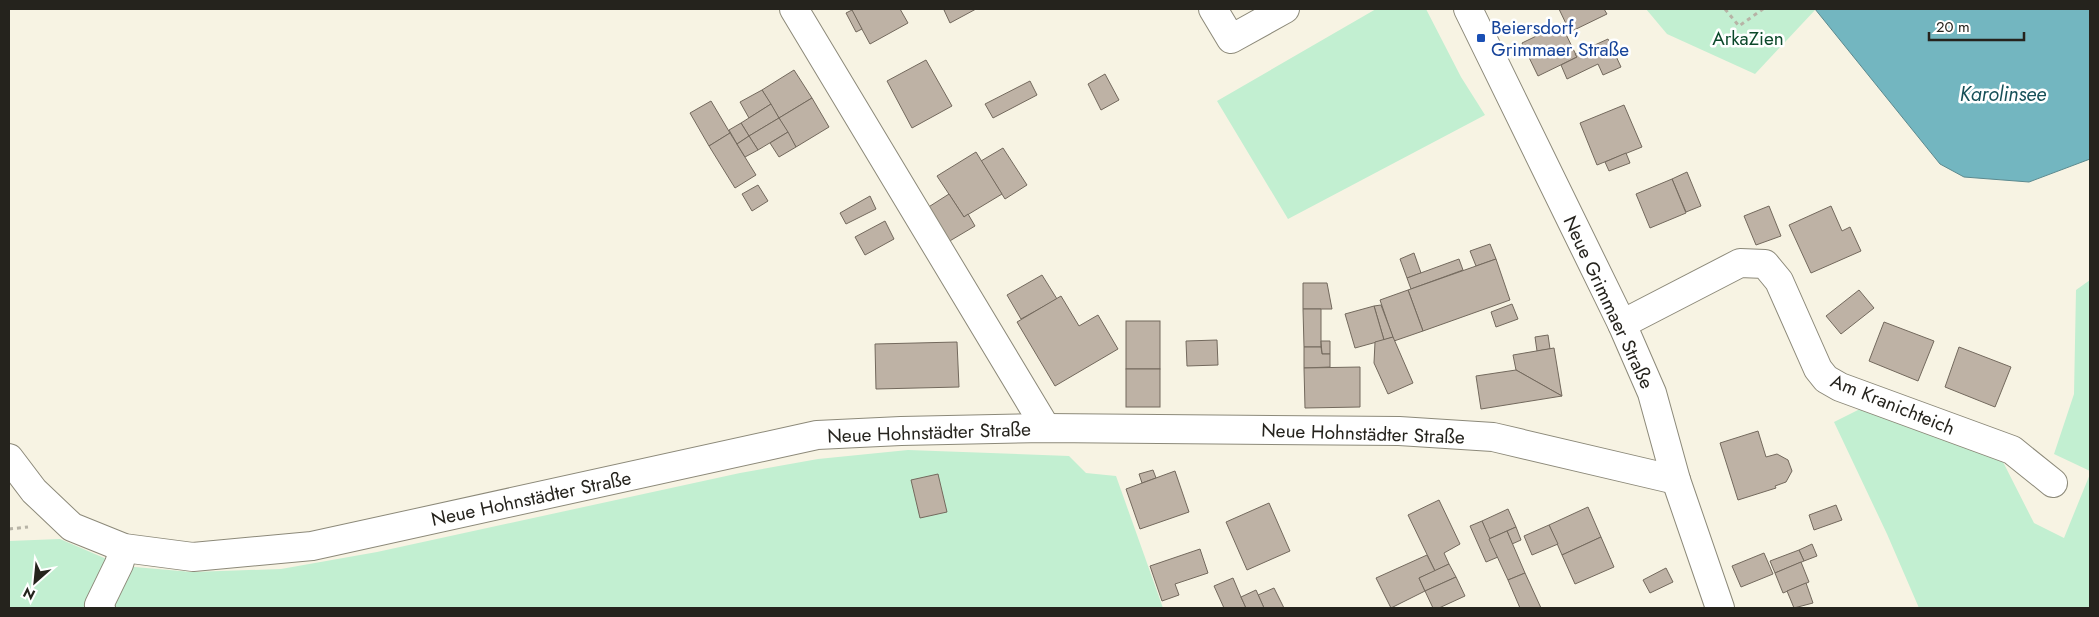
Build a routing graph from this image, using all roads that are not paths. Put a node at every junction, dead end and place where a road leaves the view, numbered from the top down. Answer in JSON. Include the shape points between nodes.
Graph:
{"nodes":[{"id":1,"x":794,"y":9,"type":"edge"},
{"id":2,"x":1213,"y":9,"type":"edge"},
{"id":3,"x":1285,"y":9,"type":"edge"},
{"id":4,"x":1468,"y":9,"type":"edge"},
{"id":5,"x":1622,"y":324,"type":"junction"},
{"id":6,"x":1046,"y":428,"type":"junction"},
{"id":7,"x":9,"y":458,"type":"edge"},
{"id":8,"x":1676,"y":480,"type":"junction"},
{"id":9,"x":2053,"y":483,"type":"dead end"},
{"id":10,"x":124,"y":548,"type":"junction"},
{"id":11,"x":101,"y":608,"type":"edge"},
{"id":12,"x":1720,"y":608,"type":"edge"}],
"edges":[{"from":1,"to":6,"type":"street","name":"Neue Hohnstädter Straße"},
{"from":2,"to":3,"type":"street","via":[[1231,39]]},
{"from":4,"to":5,"type":"street","name":"Neue Grimmaer Straße"},
{"from":5,"to":8,"type":"street","name":"Neue Grimmaer Straße","via":[[1652,393]]},
{"from":5,"to":9,"type":"street","name":"Am Kranichteich","via":[[1740,263],[1765,264],[1779,281],[1818,369],[1826,379],[2012,450]]},
{"from":6,"to":8,"type":"street","name":"Neue Hohnstädter Straße","via":[[1399,431],[1493,437]]},
{"from":6,"to":10,"type":"street","name":"Neue Hohnstädter Straße","via":[[817,435],[312,546],[192,557]]},
{"from":7,"to":10,"type":"street","name":"Neue Hohnstädter Straße","via":[[34,491],[72,527]]},
{"from":8,"to":12,"type":"street","name":"Neue Grimmaer Straße"},
{"from":10,"to":11,"type":"street","via":[[99,605]]}]}
